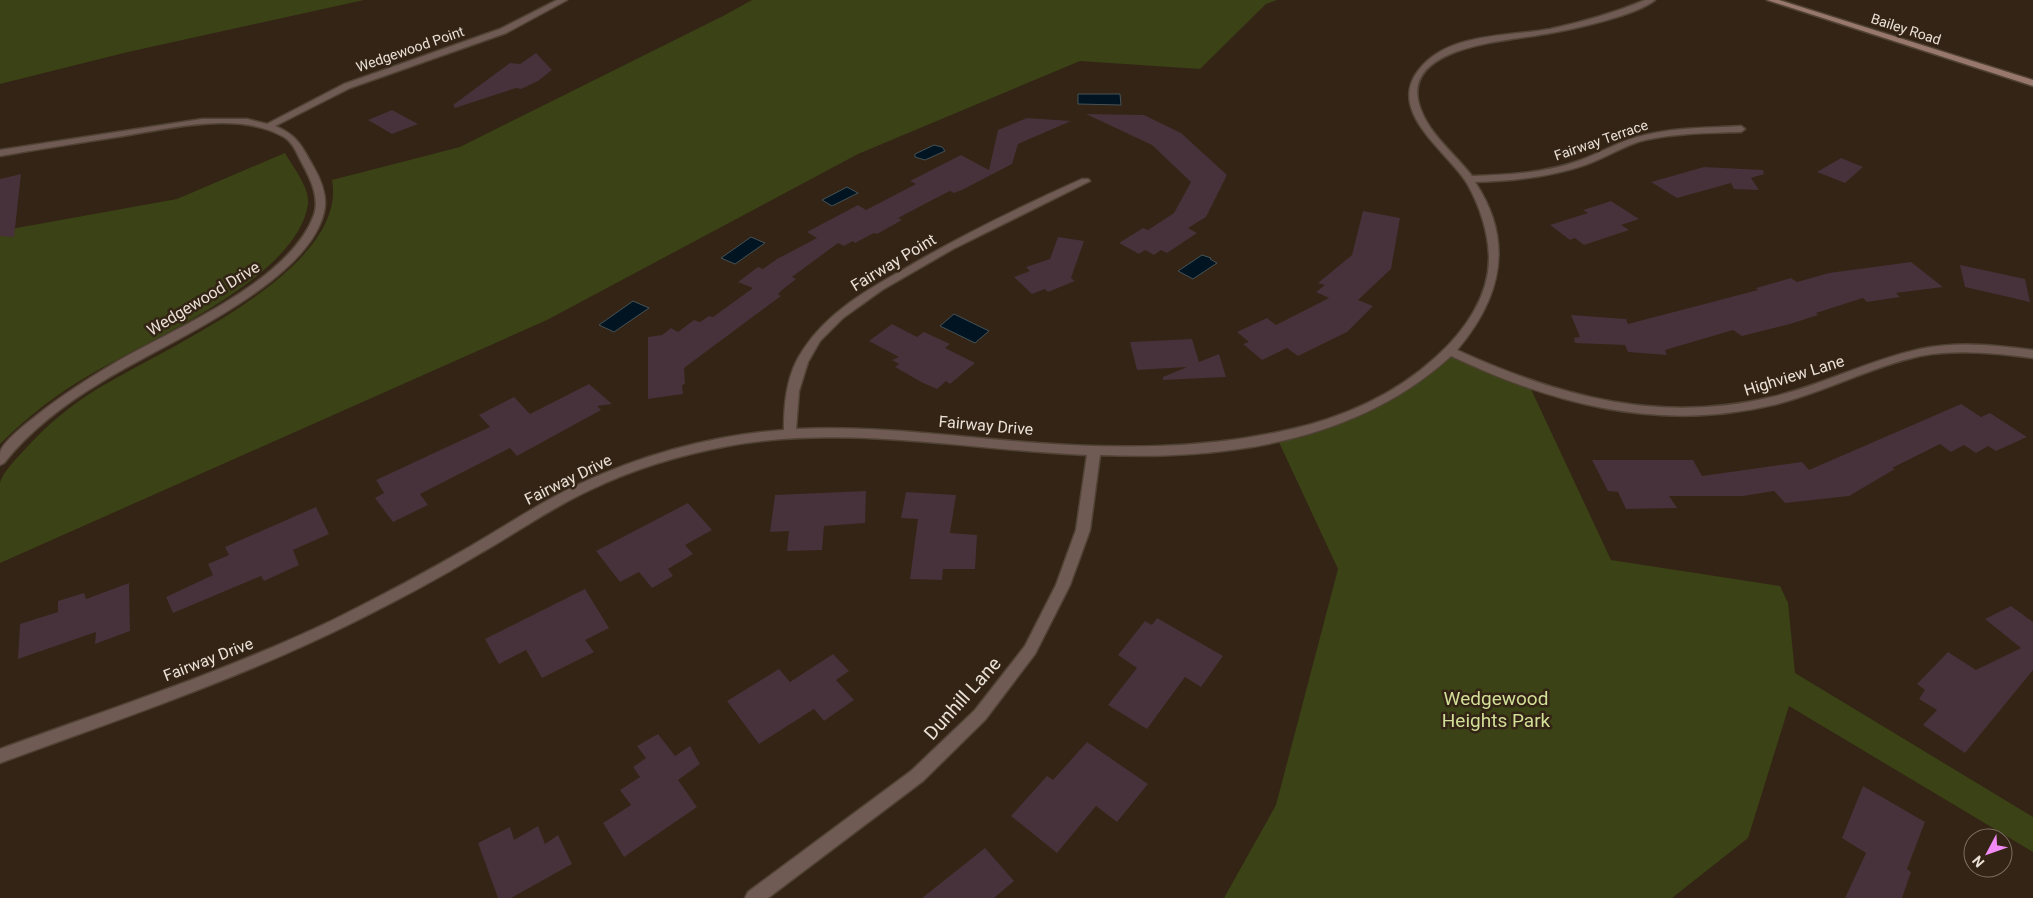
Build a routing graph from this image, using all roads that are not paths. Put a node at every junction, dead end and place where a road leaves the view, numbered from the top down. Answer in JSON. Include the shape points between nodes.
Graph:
{"nodes":[{"id":1,"x":563,"y":0,"type":"edge"},
{"id":2,"x":1651,"y":0,"type":"edge"},
{"id":3,"x":1771,"y":0,"type":"edge"},
{"id":4,"x":2033,"y":83,"type":"edge"},
{"id":5,"x":267,"y":126,"type":"junction"},
{"id":6,"x":1741,"y":129,"type":"dead end"},
{"id":7,"x":0,"y":153,"type":"edge"},
{"id":8,"x":1470,"y":179,"type":"junction"},
{"id":9,"x":1085,"y":181,"type":"dead end"},
{"id":10,"x":1451,"y":352,"type":"junction"},
{"id":11,"x":2033,"y":354,"type":"edge"},
{"id":12,"x":790,"y":433,"type":"junction"},
{"id":13,"x":1094,"y":451,"type":"junction"},
{"id":14,"x":0,"y":460,"type":"edge"},
{"id":15,"x":0,"y":756,"type":"edge"},
{"id":16,"x":754,"y":898,"type":"edge"}],
"edges":[{"from":1,"to":5,"type":"street","name":"Wedgewood Point","via":[[503,30],[347,86]]},
{"from":2,"to":8,"type":"street","name":"Fairway Drive","via":[[1582,24],[1461,47],[1426,66],[1415,82],[1412,96],[1416,110],[1424,125]]},
{"from":3,"to":4,"type":"main road","name":"Bailey Road"},
{"from":5,"to":7,"type":"street","name":"Wedgewood Drive","via":[[247,122],[200,122]]},
{"from":5,"to":14,"type":"street","name":"Wedgewood Drive","via":[[293,139],[319,188],[319,215],[302,244],[270,277],[247,293],[98,378],[8,449]]},
{"from":6,"to":8,"type":"street","name":"Fairway Terrace","via":[[1654,136],[1634,140],[1601,156],[1558,170]]},
{"from":8,"to":10,"type":"street","name":"Fairway Drive","via":[[1490,221],[1494,273],[1487,300]]},
{"from":9,"to":12,"type":"street","name":"Fairway Point","via":[[936,254],[873,291],[837,317],[812,345],[797,373],[791,401]]},
{"from":10,"to":11,"type":"street","name":"Highview Lane","via":[[1540,390],[1612,407],[1656,412],[1735,409],[1922,352],[1980,348]]},
{"from":10,"to":13,"type":"street","name":"Fairway Drive","via":[[1392,396],[1358,414],[1316,428],[1218,449],[1162,453]]},
{"from":12,"to":13,"type":"street","name":"Fairway Drive","via":[[876,433]]},
{"from":12,"to":15,"type":"street","name":"Fairway Drive","via":[[729,442],[669,456],[616,474],[566,496],[412,586],[334,625],[260,658]]},
{"from":13,"to":16,"type":"street","name":"Dunhill Lane","via":[[1083,530],[1063,585],[1030,650],[980,715],[917,776]]}]}
